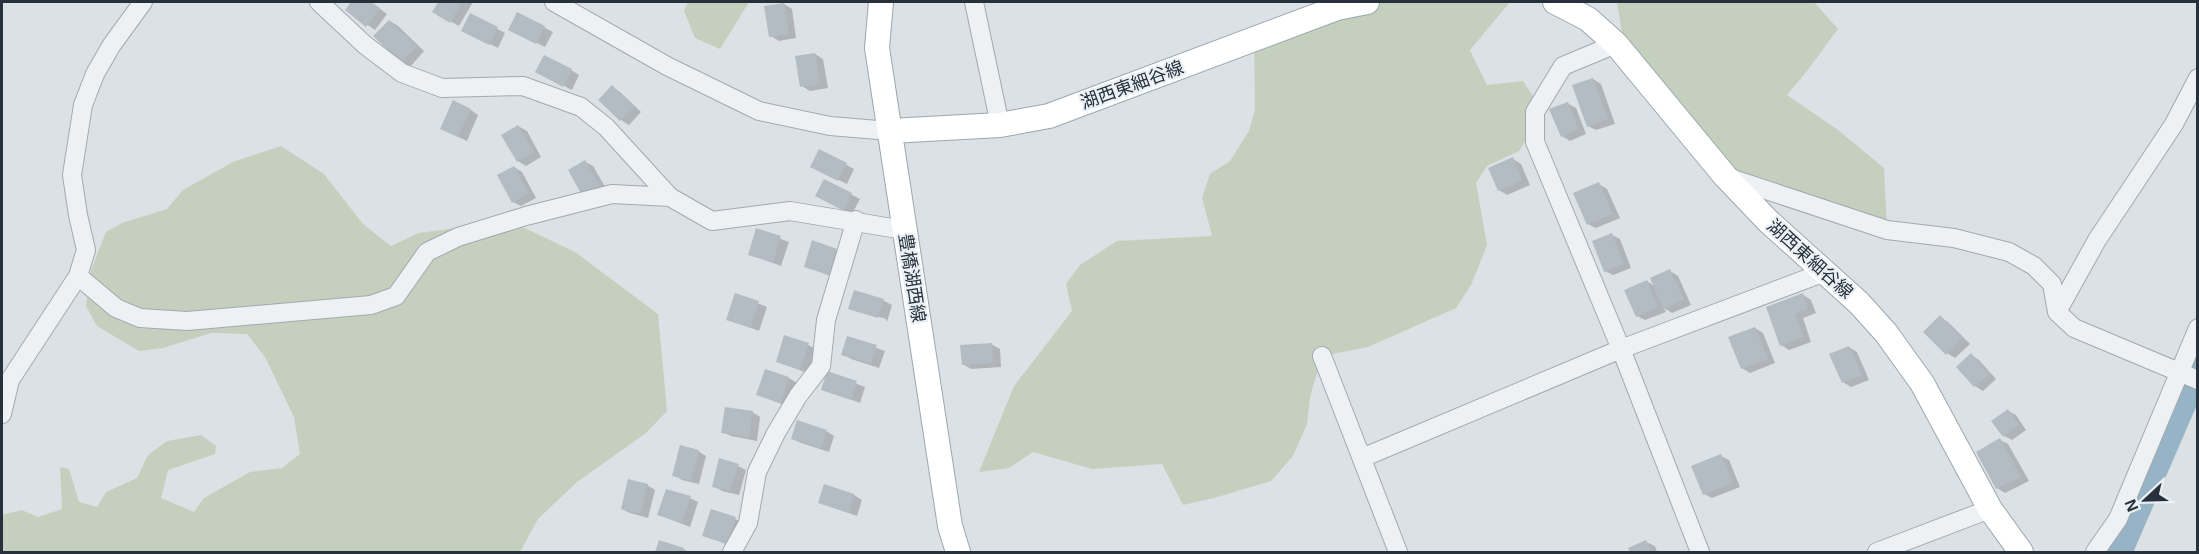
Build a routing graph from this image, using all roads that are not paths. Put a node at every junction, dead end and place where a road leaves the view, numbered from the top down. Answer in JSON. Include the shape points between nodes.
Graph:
{"nodes":[{"id":1,"x":142,"y":2,"type":"edge"},
{"id":2,"x":319,"y":2,"type":"edge"},
{"id":3,"x":554,"y":2,"type":"edge"},
{"id":4,"x":881,"y":2,"type":"edge"},
{"id":5,"x":974,"y":2,"type":"edge"},
{"id":6,"x":1367,"y":2,"type":"edge"},
{"id":7,"x":1555,"y":2,"type":"edge"},
{"id":8,"x":1616,"y":44,"type":"junction"},
{"id":9,"x":2198,"y":78,"type":"edge"},
{"id":10,"x":1000,"y":125,"type":"junction"},
{"id":11,"x":890,"y":131,"type":"junction"},
{"id":12,"x":1725,"y":176,"type":"junction"},
{"id":13,"x":670,"y":197,"type":"junction"},
{"id":14,"x":856,"y":220,"type":"junction"},
{"id":15,"x":904,"y":230,"type":"junction"},
{"id":16,"x":1825,"y":272,"type":"junction"},
{"id":17,"x":78,"y":276,"type":"junction"},
{"id":18,"x":2057,"y":312,"type":"junction"},
{"id":19,"x":2198,"y":328,"type":"edge"},
{"id":20,"x":1621,"y":349,"type":"junction"},
{"id":21,"x":1322,"y":356,"type":"dead end"},
{"id":22,"x":2178,"y":373,"type":"junction"},
{"id":23,"x":2198,"y":380,"type":"edge"},
{"id":24,"x":2,"y":414,"type":"edge"},
{"id":25,"x":1362,"y":458,"type":"junction"},
{"id":26,"x":1990,"y":509,"type":"junction"},
{"id":27,"x":732,"y":552,"type":"edge"},
{"id":28,"x":958,"y":552,"type":"edge"},
{"id":29,"x":1398,"y":552,"type":"edge"},
{"id":30,"x":1700,"y":552,"type":"edge"},
{"id":31,"x":1877,"y":552,"type":"edge"},
{"id":32,"x":2021,"y":552,"type":"edge"},
{"id":33,"x":2095,"y":552,"type":"edge"}],
"edges":[{"from":1,"to":17,"type":"street","via":[[111,46],[83,105],[72,175],[86,250]]},
{"from":2,"to":13,"type":"street","via":[[402,73],[442,88],[523,86],[580,107],[606,127]]},
{"from":3,"to":11,"type":"street","via":[[667,66],[759,111],[830,126]]},
{"from":4,"to":11,"type":"main road","name":"豊橋湖西線","via":[[877,48]]},
{"from":5,"to":10,"type":"street"},
{"from":6,"to":10,"type":"main road","name":"湖西東細谷線","via":[[1337,8],[1050,116]]},
{"from":7,"to":8,"type":"main road","name":"湖西東細谷線","via":[[1588,18]]},
{"from":8,"to":12,"type":"main road","name":"湖西東細谷線"},
{"from":8,"to":20,"type":"street","via":[[1563,66],[1535,112],[1535,142]]},
{"from":9,"to":18,"type":"street","via":[[2174,124],[2097,240]]},
{"from":10,"to":11,"type":"main road","name":"湖西東細谷線"},
{"from":11,"to":15,"type":"main road","name":"豊橋湖西線"},
{"from":12,"to":16,"type":"main road","name":"湖西東細谷線"},
{"from":12,"to":18,"type":"street","via":[[1887,230],[1954,238],[2009,252],[2034,266],[2052,284]]},
{"from":13,"to":14,"type":"street","via":[[712,222],[790,211]]},
{"from":13,"to":17,"type":"street","via":[[612,194],[458,237],[427,252],[396,296],[371,304],[187,321],[140,318],[116,308]]},
{"from":14,"to":15,"type":"street"},
{"from":14,"to":27,"type":"street","via":[[826,320],[821,366],[798,396],[757,472],[748,523]]},
{"from":15,"to":28,"type":"main road","name":"豊橋湖西線","via":[[950,526]]},
{"from":16,"to":20,"type":"street"},
{"from":16,"to":26,"type":"main road","name":"湖西東細谷線","via":[[1886,333],[1922,383]]},
{"from":17,"to":24,"type":"street","via":[[10,380]]},
{"from":18,"to":22,"type":"street","via":[[2074,328]]},
{"from":19,"to":22,"type":"street"},
{"from":20,"to":25,"type":"street"},
{"from":20,"to":30,"type":"street"},
{"from":21,"to":25,"type":"street"},
{"from":22,"to":23,"type":"street"},
{"from":22,"to":33,"type":"street","via":[[2118,519]]},
{"from":25,"to":29,"type":"street"},
{"from":26,"to":31,"type":"street"},
{"from":26,"to":32,"type":"main road","name":"湖西東細谷線"}]}
